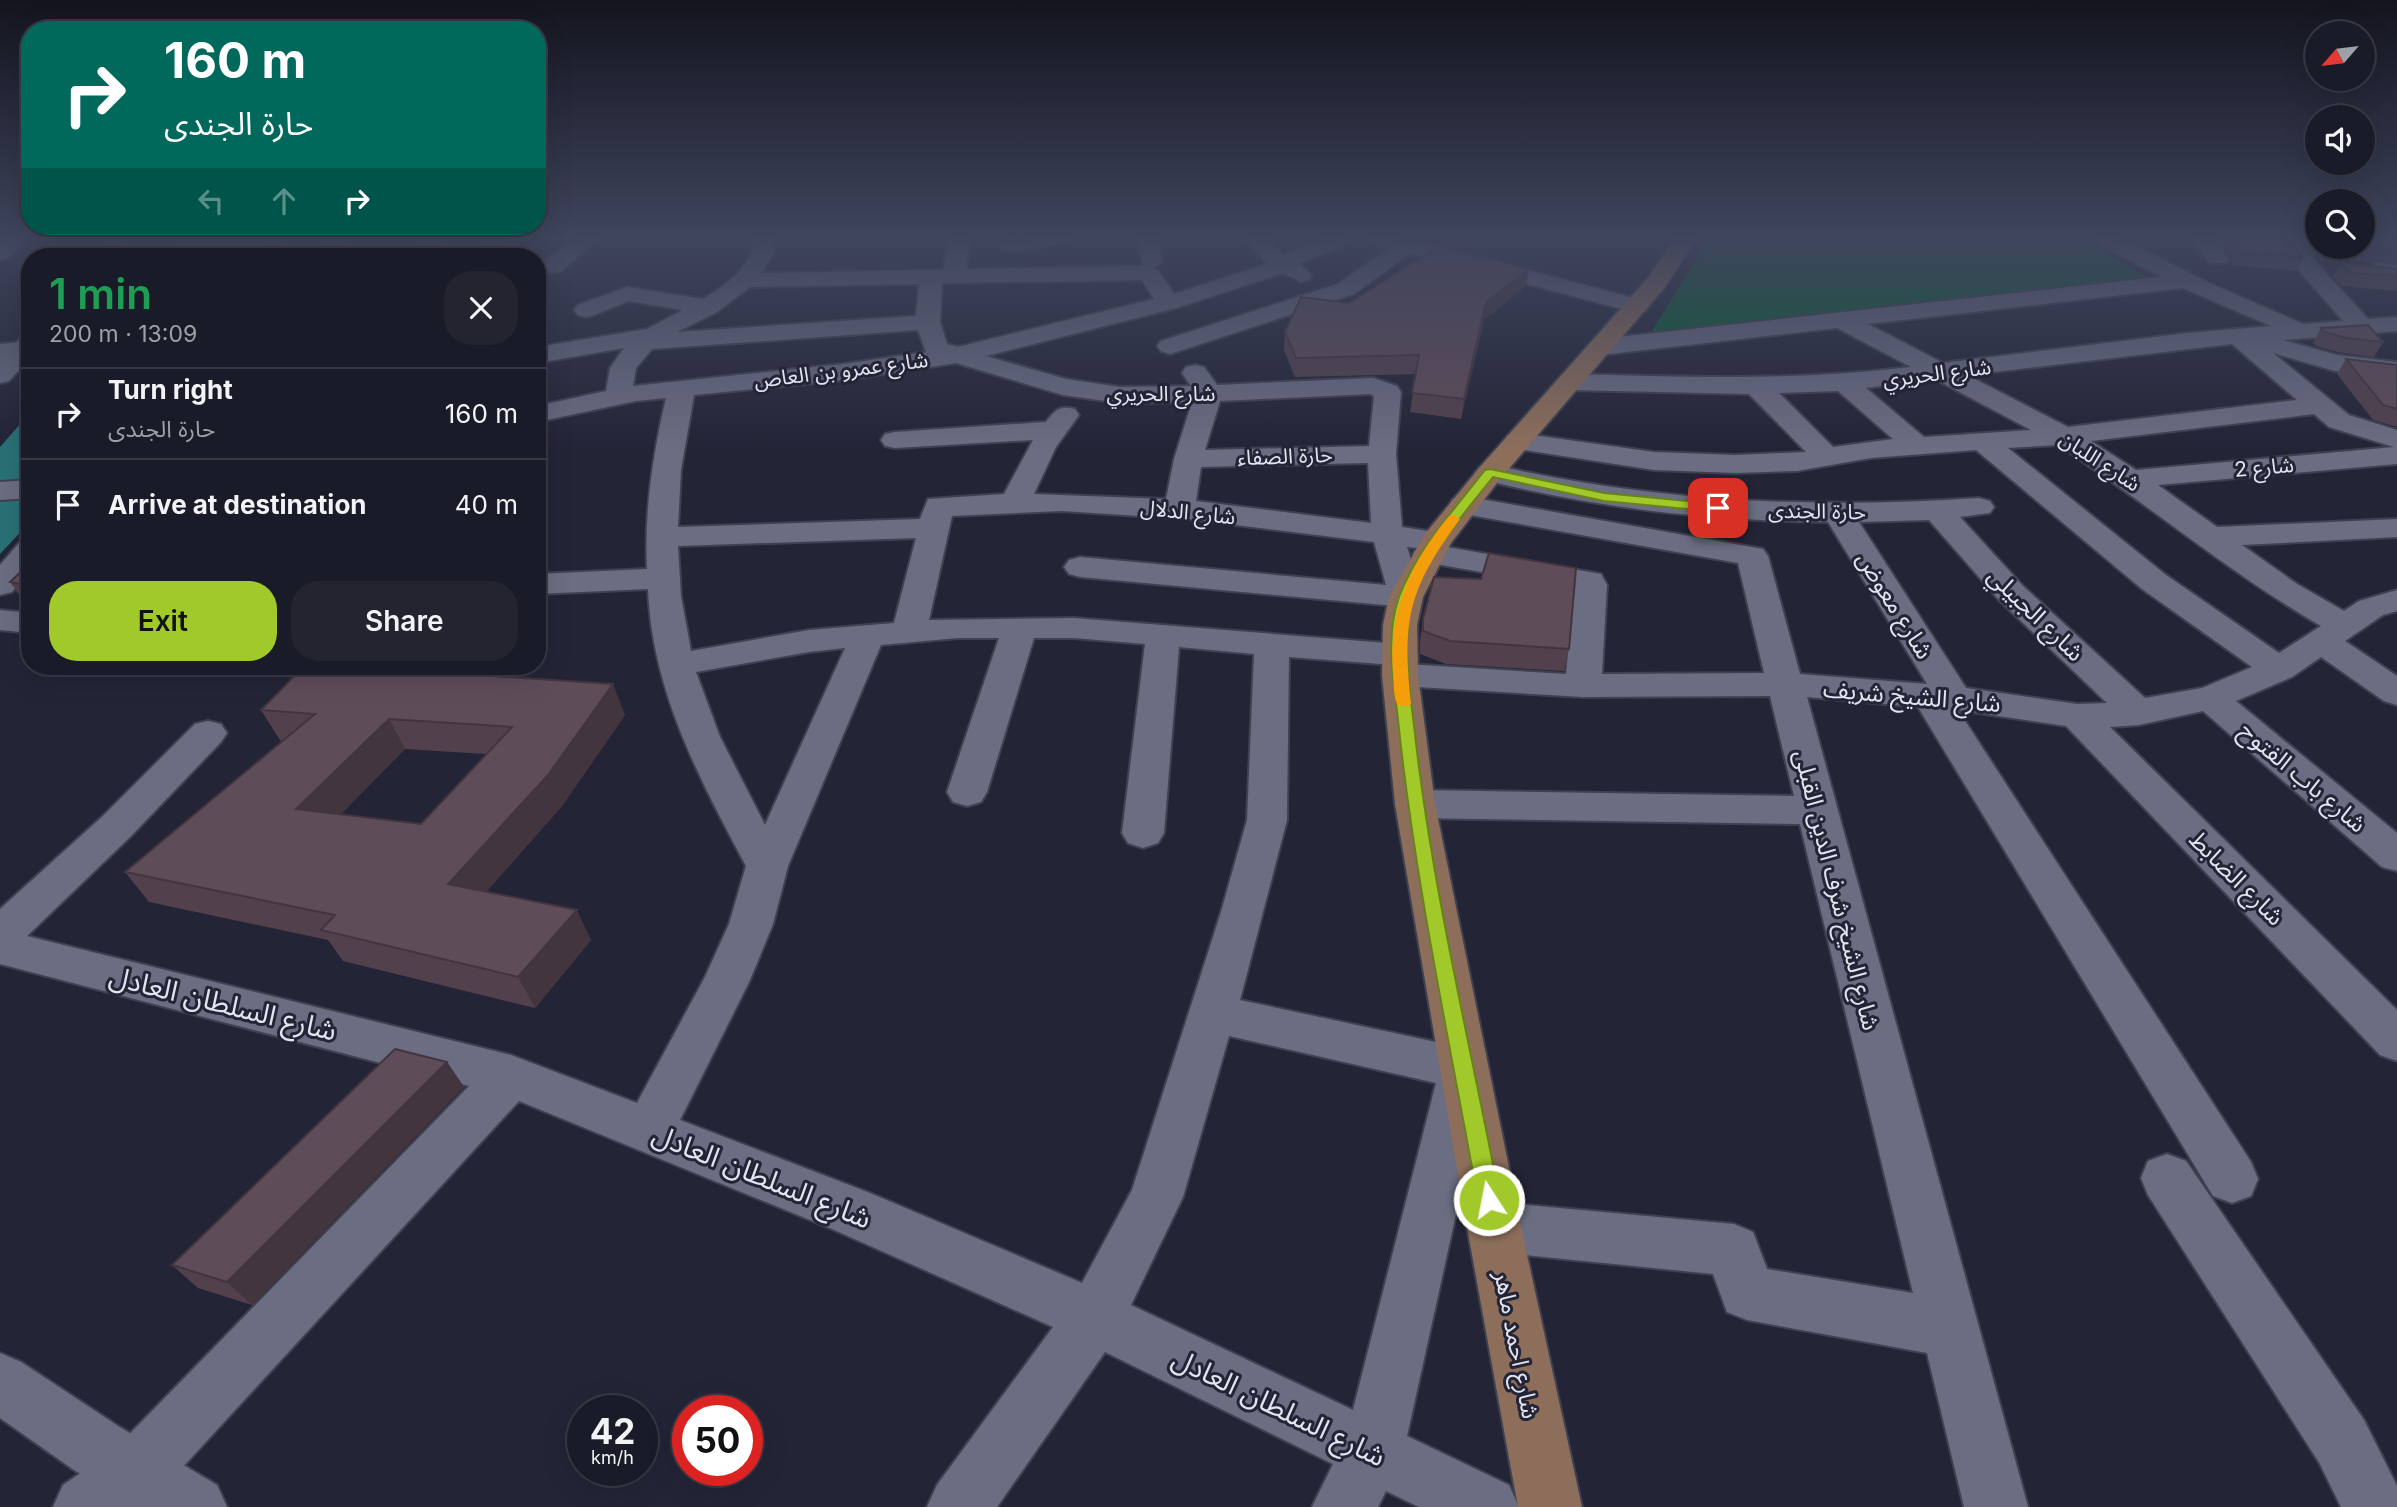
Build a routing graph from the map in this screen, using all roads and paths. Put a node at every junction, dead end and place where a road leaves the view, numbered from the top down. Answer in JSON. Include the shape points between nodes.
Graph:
{"nodes":[{"id":1,"x":590,"y":308,"type":"edge"},
{"id":2,"x":707,"y":308,"type":"edge"},
{"id":3,"x":787,"y":308,"type":"edge"},
{"id":4,"x":932,"y":308,"type":"edge"},
{"id":5,"x":1147,"y":308,"type":"edge"},
{"id":6,"x":1287,"y":308,"type":"edge"},
{"id":7,"x":1627,"y":308,"type":"edge"},
{"id":8,"x":1944,"y":308,"type":"edge"},
{"id":9,"x":2249,"y":308,"type":"edge"},
{"id":10,"x":2345,"y":308,"type":"edge"},
{"id":11,"x":586,"y":310,"type":"dead end"},
{"id":12,"x":1124,"y":314,"type":"junction"},
{"id":13,"x":783,"y":316,"type":"junction"},
{"id":14,"x":1841,"y":320,"type":"junction"},
{"id":15,"x":928,"y":322,"type":"junction"},
{"id":16,"x":2397,"y":324,"type":"edge"},
{"id":17,"x":2362,"y":327,"type":"junction"},
{"id":18,"x":2302,"y":331,"type":"junction"},
{"id":19,"x":1727,"y":333,"type":"junction"},
{"id":20,"x":2236,"y":335,"type":"junction"},
{"id":21,"x":652,"y":338,"type":"junction"},
{"id":22,"x":1170,"y":346,"type":"junction"},
{"id":23,"x":1600,"y":347,"type":"junction"},
{"id":24,"x":18,"y":348,"type":"edge"},
{"id":25,"x":546,"y":354,"type":"edge"},
{"id":26,"x":954,"y":356,"type":"junction"},
{"id":27,"x":1754,"y":366,"type":"junction"},
{"id":28,"x":2396,"y":371,"type":"edge"},
{"id":29,"x":1943,"y":373,"type":"junction"},
{"id":30,"x":0,"y":375,"type":"edge"},
{"id":31,"x":1570,"y":382,"type":"junction"},
{"id":32,"x":1844,"y":383,"type":"junction"},
{"id":33,"x":682,"y":388,"type":"junction"},
{"id":34,"x":1083,"y":391,"type":"junction"},
{"id":35,"x":1209,"y":393,"type":"junction"},
{"id":36,"x":619,"y":395,"type":"junction"},
{"id":37,"x":2320,"y":405,"type":"junction"},
{"id":38,"x":546,"y":412,"type":"edge"},
{"id":39,"x":1054,"y":430,"type":"junction"},
{"id":40,"x":2064,"y":436,"type":"junction"},
{"id":41,"x":2397,"y":439,"type":"edge"},
{"id":42,"x":895,"y":440,"type":"dead end"},
{"id":43,"x":1518,"y":441,"type":"junction"},
{"id":44,"x":1983,"y":442,"type":"junction"},
{"id":45,"x":1918,"y":446,"type":"junction"},
{"id":46,"x":1382,"y":454,"type":"junction"},
{"id":47,"x":2397,"y":455,"type":"edge"},
{"id":48,"x":1828,"y":458,"type":"junction"},
{"id":49,"x":1188,"y":459,"type":"junction"},
{"id":50,"x":2130,"y":479,"type":"junction"},
{"id":51,"x":1477,"y":489,"type":"junction"},
{"id":52,"x":21,"y":490,"type":"edge"},
{"id":53,"x":0,"y":491,"type":"edge"},
{"id":54,"x":1016,"y":501,"type":"junction"},
{"id":55,"x":938,"y":507,"type":"junction"},
{"id":56,"x":1979,"y":507,"type":"dead end"},
{"id":57,"x":1179,"y":510,"type":"junction"},
{"id":58,"x":1937,"y":510,"type":"junction"},
{"id":59,"x":1837,"y":512,"type":"junction"},
{"id":60,"x":2397,"y":528,"type":"edge"},
{"id":61,"x":1387,"y":534,"type":"junction"},
{"id":62,"x":662,"y":537,"type":"junction"},
{"id":63,"x":2210,"y":537,"type":"junction"},
{"id":64,"x":1433,"y":547,"type":"junction"},
{"id":65,"x":21,"y":560,"type":"edge"},
{"id":66,"x":662,"y":578,"type":"junction"},
{"id":67,"x":546,"y":584,"type":"edge"},
{"id":68,"x":0,"y":585,"type":"edge"},
{"id":69,"x":1406,"y":597,"type":"junction"},
{"id":70,"x":2393,"y":604,"type":"edge"},
{"id":71,"x":0,"y":620,"type":"edge"},
{"id":72,"x":21,"y":622,"type":"edge"},
{"id":73,"x":1020,"y":628,"type":"junction"},
{"id":74,"x":1074,"y":628,"type":"junction"},
{"id":75,"x":909,"y":632,"type":"junction"},
{"id":76,"x":2333,"y":633,"type":"junction"},
{"id":77,"x":868,"y":635,"type":"junction"},
{"id":78,"x":1163,"y":635,"type":"junction"},
{"id":79,"x":1272,"y":645,"type":"junction"},
{"id":80,"x":677,"y":665,"type":"junction"},
{"id":81,"x":1399,"y":665,"type":"junction"},
{"id":82,"x":2279,"y":669,"type":"junction"},
{"id":83,"x":1785,"y":684,"type":"junction"},
{"id":84,"x":1583,"y":686,"type":"junction"},
{"id":85,"x":2397,"y":693,"type":"edge"},
{"id":86,"x":1942,"y":697,"type":"junction"},
{"id":87,"x":2210,"y":698,"type":"junction"},
{"id":88,"x":2139,"y":713,"type":"junction"},
{"id":89,"x":2077,"y":716,"type":"junction"},
{"id":90,"x":208,"y":733,"type":"dead end"},
{"id":91,"x":967,"y":792,"type":"dead end"},
{"id":92,"x":1415,"y":804,"type":"junction"},
{"id":93,"x":1817,"y":810,"type":"junction"},
{"id":94,"x":1143,"y":833,"type":"dead end"},
{"id":95,"x":2397,"y":856,"type":"edge"},
{"id":96,"x":767,"y":866,"type":"junction"},
{"id":97,"x":0,"y":935,"type":"edge"},
{"id":98,"x":0,"y":947,"type":"edge"},
{"id":99,"x":1213,"y":1013,"type":"junction"},
{"id":100,"x":2397,"y":1041,"type":"edge"},
{"id":101,"x":1464,"y":1069,"type":"junction"},
{"id":102,"x":511,"y":1076,"type":"junction"},
{"id":103,"x":649,"y":1130,"type":"junction"},
{"id":104,"x":1494,"y":1227,"type":"junction"},
{"id":105,"x":1095,"y":1317,"type":"junction"},
{"id":106,"x":1949,"y":1328,"type":"junction"},
{"id":107,"x":0,"y":1383,"type":"edge"},
{"id":108,"x":1373,"y":1453,"type":"junction"},
{"id":109,"x":136,"y":1472,"type":"junction"},
{"id":110,"x":85,"y":1507,"type":"edge"},
{"id":111,"x":195,"y":1507,"type":"edge"},
{"id":112,"x":959,"y":1507,"type":"edge"},
{"id":113,"x":1344,"y":1507,"type":"edge"},
{"id":114,"x":1487,"y":1507,"type":"edge"},
{"id":115,"x":1550,"y":1507,"type":"edge"},
{"id":116,"x":1996,"y":1507,"type":"edge"},
{"id":117,"x":2374,"y":1507,"type":"edge"}],
"edges":[{"from":1,"to":11,"type":"street"},
{"from":2,"to":21,"type":"street"},
{"from":3,"to":13,"type":"street"},
{"from":4,"to":15,"type":"street"},
{"from":5,"to":12,"type":"street","name":"شارع عمرو بن العاص"},
{"from":6,"to":22,"type":"street"},
{"from":7,"to":23,"type":"main road","name":"شارع احمد ماهر"},
{"from":8,"to":14,"type":"street"},
{"from":9,"to":18,"type":"street"},
{"from":10,"to":17,"type":"street"},
{"from":12,"to":22,"type":"street"},
{"from":12,"to":26,"type":"street","name":"شارع عمرو بن العاص"},
{"from":13,"to":15,"type":"street"},
{"from":13,"to":21,"type":"street"},
{"from":14,"to":19,"type":"street"},
{"from":14,"to":29,"type":"street","name":"شارع اللبان"},
{"from":15,"to":26,"type":"street","via":[[936,349]]},
{"from":16,"to":17,"type":"street","name":"شارع الحريري"},
{"from":17,"to":18,"type":"street","name":"شارع الحريري"},
{"from":18,"to":20,"type":"street","name":"شارع الحريري"},
{"from":19,"to":23,"type":"street"},
{"from":19,"to":27,"type":"street"},
{"from":20,"to":28,"type":"street","via":[[2335,362]]},
{"from":20,"to":29,"type":"street","name":"شارع الحريري"},
{"from":20,"to":37,"type":"street"},
{"from":21,"to":25,"type":"street"},
{"from":21,"to":36,"type":"street","via":[[624,368]]},
{"from":22,"to":35,"type":"street"},
{"from":23,"to":31,"type":"main road","name":"شارع احمد ماهر"},
{"from":24,"to":30,"type":"street"},
{"from":26,"to":33,"type":"street","name":"شارع عمرو بن العاص"},
{"from":26,"to":34,"type":"street","name":"شارع الحريري"},
{"from":27,"to":31,"type":"street","name":"شارع الحريري"},
{"from":27,"to":32,"type":"street","name":"شارع الحريري","via":[[1787,386]]},
{"from":27,"to":48,"type":"street"},
{"from":29,"to":32,"type":"street","name":"شارع الحريري"},
{"from":29,"to":40,"type":"street","name":"شارع اللبان"},
{"from":31,"to":43,"type":"main road","name":"شارع احمد ماهر"},
{"from":32,"to":45,"type":"street"},
{"from":33,"to":36,"type":"street","name":"شارع عمرو بن العاص"},
{"from":33,"to":62,"type":"street","via":[[669,437]]},
{"from":34,"to":35,"type":"street","name":"شارع الحريري","via":[[1139,396]]},
{"from":34,"to":39,"type":"street"},
{"from":35,"to":46,"type":"street","name":"شارع الحريري","via":[[1384,389],[1389,395]]},
{"from":35,"to":49,"type":"street"},
{"from":36,"to":38,"type":"street","name":"شارع عمرو بن العاص"},
{"from":37,"to":40,"type":"street"},
{"from":37,"to":41,"type":"street","via":[[2345,424]]},
{"from":39,"to":42,"type":"street"},
{"from":39,"to":54,"type":"street"},
{"from":40,"to":44,"type":"street"},
{"from":40,"to":50,"type":"street","name":"شارع اللبان"},
{"from":43,"to":48,"type":"street","via":[[1654,461],[1736,464]]},
{"from":43,"to":51,"type":"main road","name":"شارع احمد ماهر"},
{"from":44,"to":45,"type":"street"},
{"from":44,"to":82,"type":"street","via":[[2154,582]]},
{"from":45,"to":48,"type":"street"},
{"from":46,"to":49,"type":"street","name":"حارة الصفاء"},
{"from":46,"to":61,"type":"street"},
{"from":47,"to":50,"type":"street","name":"شارع 2"},
{"from":49,"to":57,"type":"street"},
{"from":50,"to":63,"type":"street","name":"شارع اللبان"},
{"from":51,"to":59,"type":"street","name":"حارة الجندى","via":[[1559,489],[1649,503]]},
{"from":51,"to":64,"type":"main road","name":"شارع احمد ماهر"},
{"from":51,"to":83,"type":"street","name":"شارع الشيخ شرف الدين القبلى","via":[[1672,543],[1750,555]]},
{"from":52,"to":53,"type":"street"},
{"from":54,"to":55,"type":"street","name":"شارع الدلال"},
{"from":54,"to":57,"type":"street","name":"شارع الدلال"},
{"from":55,"to":62,"type":"street","name":"شارع الدلال"},
{"from":55,"to":75,"type":"street"},
{"from":56,"to":58,"type":"street","name":"حارة الجندى"},
{"from":57,"to":61,"type":"street","name":"شارع الدلال"},
{"from":58,"to":59,"type":"street","name":"حارة الجندى"},
{"from":58,"to":88,"type":"street","name":"شارع الجبيلي","via":[[2011,593]]},
{"from":59,"to":86,"type":"street","name":"شارع معوض"},
{"from":60,"to":63,"type":"street"},
{"from":61,"to":64,"type":"street","name":"شارع الدلال"},
{"from":61,"to":69,"type":"street"},
{"from":62,"to":66,"type":"street"},
{"from":63,"to":76,"type":"street","name":"شارع اللبان"},
{"from":64,"to":69,"type":"main road","name":"شارع احمد ماهر"},
{"from":64,"to":84,"type":"street","name":"شارع الدلال","via":[[1589,581]]},
{"from":65,"to":68,"type":"street"},
{"from":66,"to":67,"type":"street"},
{"from":66,"to":80,"type":"street"},
{"from":69,"to":74,"type":"street","via":[[1079,556],[1081,583]]},
{"from":69,"to":81,"type":"main road","name":"شارع احمد ماهر"},
{"from":70,"to":76,"type":"street","name":"شارع الشيخ شريف","via":[[2371,608]]},
{"from":71,"to":72,"type":"street"},
{"from":73,"to":74,"type":"street","name":"شارع الشيخ شريف"},
{"from":73,"to":75,"type":"street","name":"شارع الشيخ شريف"},
{"from":73,"to":91,"type":"street"},
{"from":74,"to":78,"type":"street","name":"شارع الشيخ شريف"},
{"from":75,"to":77,"type":"street","name":"شارع الشيخ شريف"},
{"from":76,"to":82,"type":"street","name":"شارع الشيخ شريف"},
{"from":76,"to":85,"type":"street","name":"شارع اللبان"},
{"from":77,"to":80,"type":"street","name":"شارع الشيخ شريف"},
{"from":77,"to":96,"type":"street"},
{"from":78,"to":79,"type":"street","name":"شارع الشيخ شريف"},
{"from":78,"to":94,"type":"street"},
{"from":79,"to":81,"type":"street","name":"شارع الشيخ شريف"},
{"from":79,"to":99,"type":"street","via":[[1267,820]]},
{"from":80,"to":96,"type":"street","via":[[692,718]]},
{"from":81,"to":84,"type":"street","name":"شارع الشيخ شريف"},
{"from":81,"to":92,"type":"main road","name":"شارع احمد ماهر"},
{"from":82,"to":87,"type":"street","name":"شارع الشيخ شريف"},
{"from":83,"to":84,"type":"street","name":"شارع الشيخ شريف"},
{"from":83,"to":86,"type":"street","name":"شارع الشيخ شريف"},
{"from":83,"to":93,"type":"street","name":"شارع الشيخ شرف الدين القبلى"},
{"from":86,"to":89,"type":"street","name":"شارع الشيخ شريف"},
{"from":86,"to":117,"type":"street","name":"شارع معوض","via":[[2232,1179],[2167,1178],[2342,1442]]},
{"from":87,"to":88,"type":"street","name":"شارع الشيخ شريف"},
{"from":87,"to":95,"type":"street","name":"شارع باب الفتوح"},
{"from":88,"to":89,"type":"street","name":"شارع الشيخ شريف"},
{"from":89,"to":100,"type":"street","name":"شارع الضابط"},
{"from":90,"to":97,"type":"street"},
{"from":92,"to":93,"type":"street"},
{"from":92,"to":101,"type":"main road","name":"شارع احمد ماهر"},
{"from":93,"to":106,"type":"street","name":"شارع الشيخ شرف الدين القبلى"},
{"from":96,"to":103,"type":"street","via":[[751,924],[727,980]]},
{"from":98,"to":102,"type":"street","name":"شارع السلطان العادل"},
{"from":99,"to":101,"type":"street"},
{"from":99,"to":105,"type":"street","via":[[1156,1197]]},
{"from":101,"to":104,"type":"main road","name":"شارع احمد ماهر"},
{"from":101,"to":108,"type":"street"},
{"from":102,"to":103,"type":"street","name":"شارع السلطان العادل"},
{"from":102,"to":109,"type":"street"},
{"from":103,"to":105,"type":"street","name":"شارع السلطان العادل"},
{"from":104,"to":106,"type":"street","via":[[1734,1250],[1747,1293]]},
{"from":104,"to":115,"type":"main road","name":"شارع احمد ماهر"},
{"from":105,"to":108,"type":"street","name":"شارع السلطان العادل"},
{"from":105,"to":112,"type":"street"},
{"from":106,"to":116,"type":"street","name":"شارع الشيخ شرف الدين القبلى"},
{"from":107,"to":109,"type":"street"},
{"from":108,"to":113,"type":"street"},
{"from":108,"to":114,"type":"street","name":"شارع السلطان العادل"},
{"from":109,"to":110,"type":"street"},
{"from":109,"to":111,"type":"street"}]}
